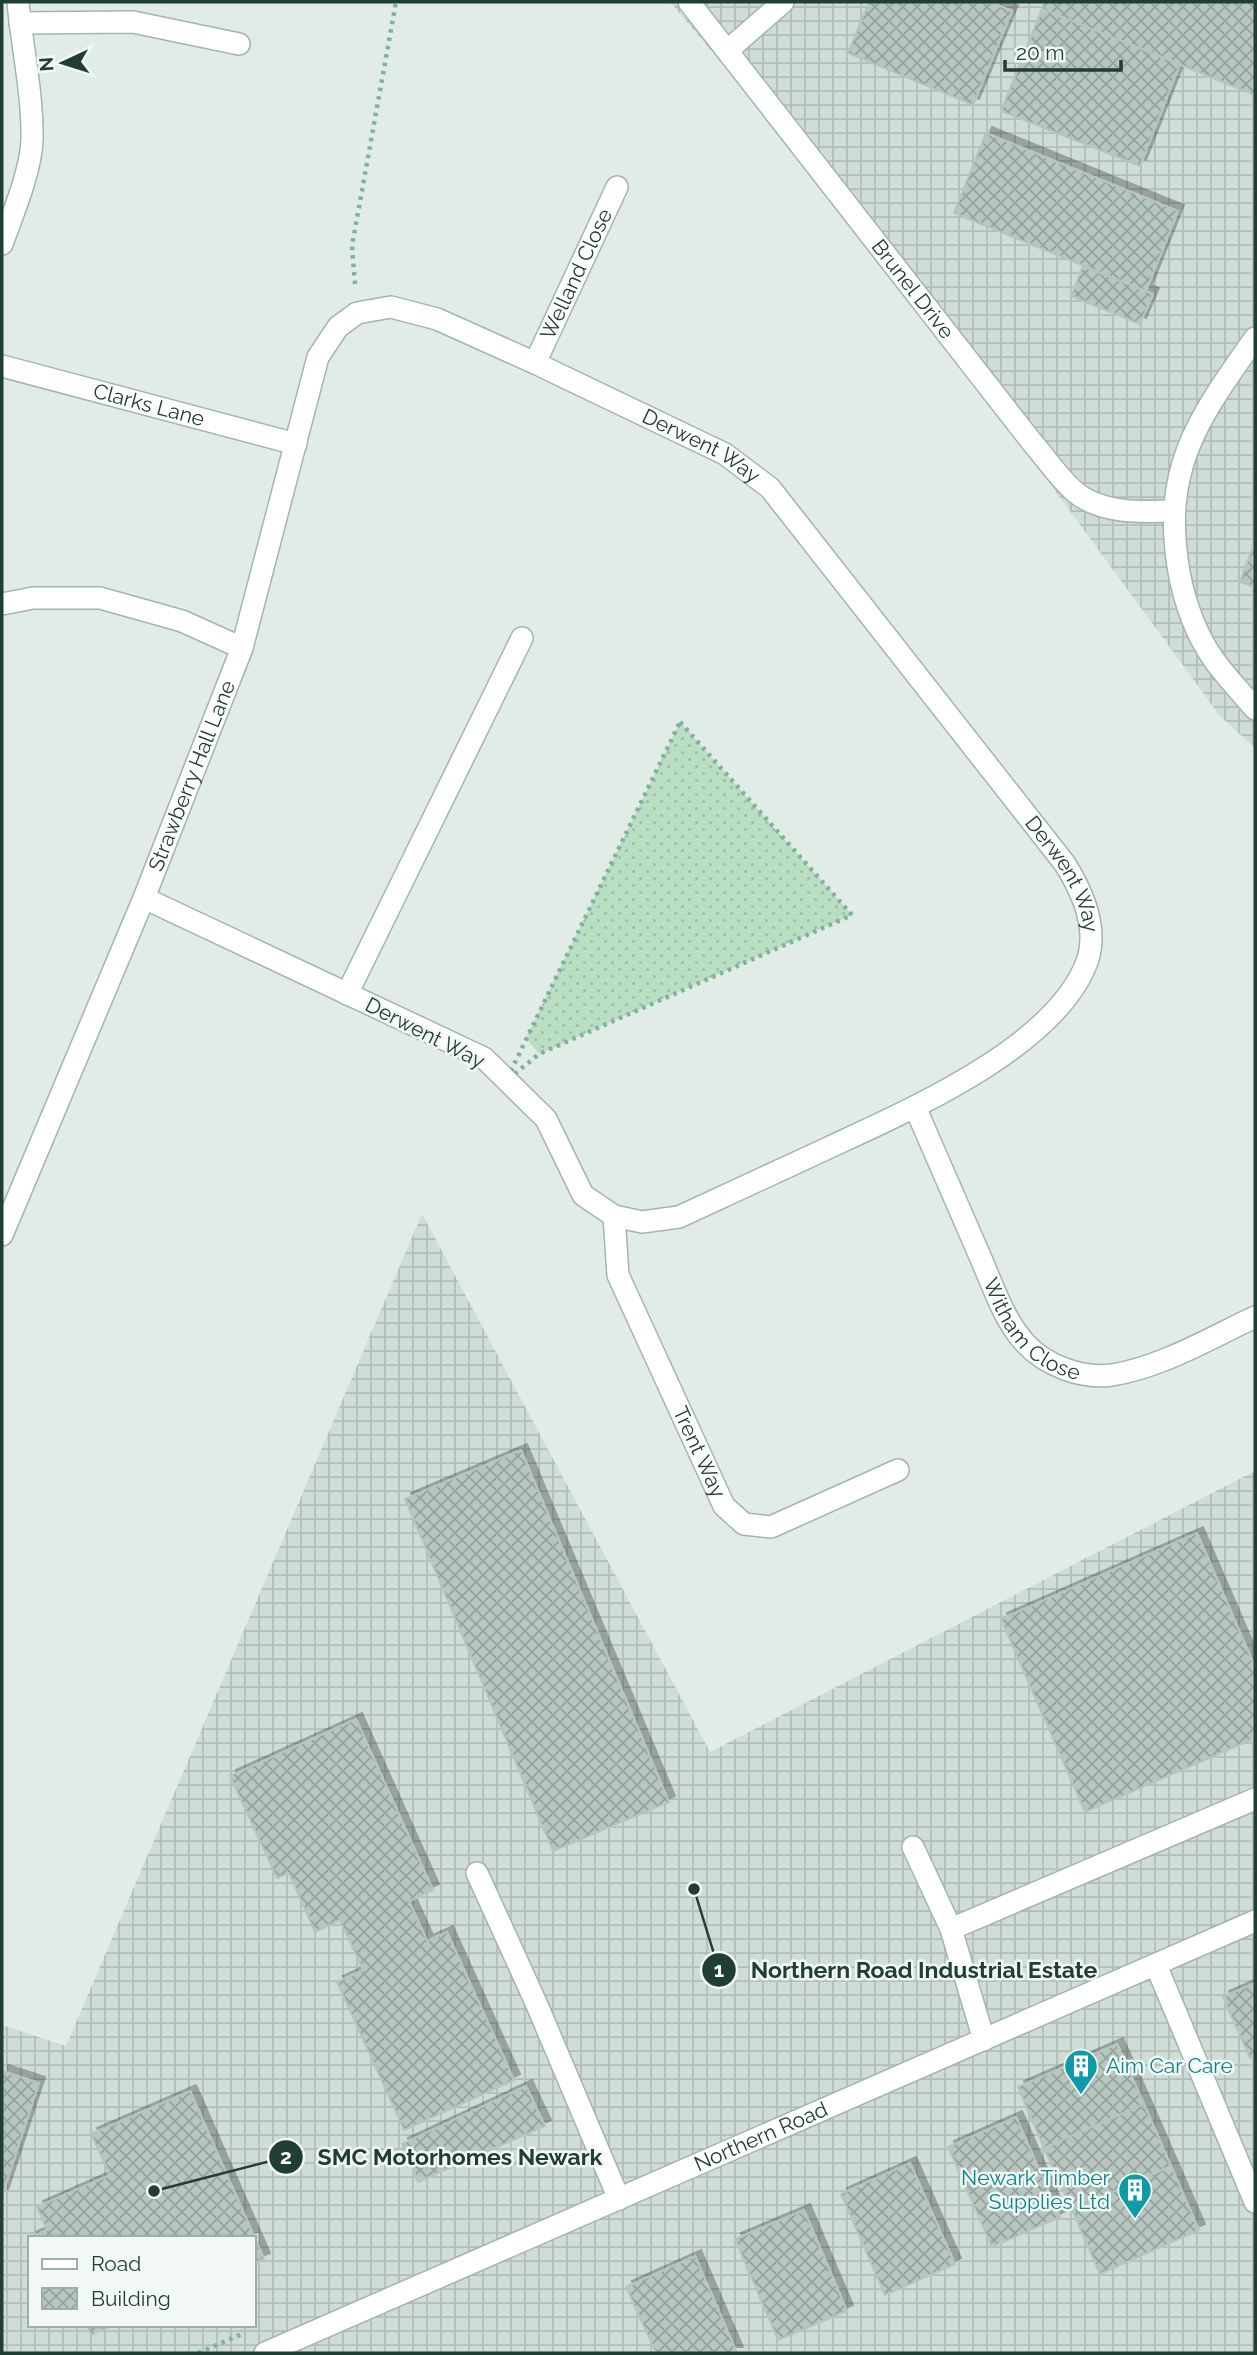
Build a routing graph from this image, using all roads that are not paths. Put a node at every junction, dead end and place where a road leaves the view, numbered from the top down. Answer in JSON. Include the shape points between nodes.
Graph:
{"nodes":[{"id":1,"x":18,"y":2,"type":"edge"},
{"id":2,"x":689,"y":2,"type":"edge"},
{"id":3,"x":783,"y":2,"type":"edge"},
{"id":4,"x":20,"y":23,"type":"junction"},
{"id":5,"x":239,"y":44,"type":"dead end"},
{"id":6,"x":727,"y":51,"type":"junction"},
{"id":7,"x":617,"y":187,"type":"dead end"},
{"id":8,"x":2,"y":244,"type":"edge"},
{"id":9,"x":357,"y":313,"type":"joint"},
{"id":10,"x":1255,"y":338,"type":"edge"},
{"id":11,"x":535,"y":363,"type":"junction"},
{"id":12,"x":2,"y":366,"type":"edge"},
{"id":13,"x":296,"y":444,"type":"junction"},
{"id":14,"x":1174,"y":511,"type":"junction"},
{"id":15,"x":2,"y":604,"type":"edge"},
{"id":16,"x":522,"y":638,"type":"dead end"},
{"id":17,"x":242,"y":648,"type":"junction"},
{"id":18,"x":1255,"y":709,"type":"edge"},
{"id":19,"x":144,"y":898,"type":"junction"},
{"id":20,"x":347,"y":994,"type":"junction"},
{"id":21,"x":915,"y":1107,"type":"junction"},
{"id":22,"x":614,"y":1216,"type":"junction"},
{"id":23,"x":2,"y":1235,"type":"edge"},
{"id":24,"x":1255,"y":1317,"type":"edge"},
{"id":25,"x":898,"y":1470,"type":"dead end"},
{"id":26,"x":1255,"y":1798,"type":"edge"},
{"id":27,"x":913,"y":1847,"type":"dead end"},
{"id":28,"x":477,"y":1873,"type":"dead end"},
{"id":29,"x":1255,"y":1921,"type":"edge"},
{"id":30,"x":951,"y":1929,"type":"junction"},
{"id":31,"x":1156,"y":1965,"type":"junction"},
{"id":32,"x":984,"y":2040,"type":"junction"},
{"id":33,"x":620,"y":2199,"type":"junction"},
{"id":34,"x":1255,"y":2202,"type":"edge"},
{"id":35,"x":265,"y":2353,"type":"edge"}],
"edges":[{"from":1,"to":4,"type":"street"},
{"from":2,"to":6,"type":"street","name":"Brunel Drive"},
{"from":3,"to":6,"type":"street"},
{"from":4,"to":5,"type":"street","via":[[134,22]]},
{"from":4,"to":8,"type":"street","via":[[32,144]]},
{"from":6,"to":14,"type":"street","name":"Brunel Drive","via":[[1075,492],[1118,510]]},
{"from":7,"to":11,"type":"street","name":"Welland Close"},
{"from":9,"to":11,"type":"street","name":"Derwent Way","via":[[391,307],[437,318]]},
{"from":9,"to":13,"type":"street","name":"Strawberry Hall Lane","via":[[338,327],[318,357]]},
{"from":10,"to":14,"type":"street","via":[[1200,421],[1177,481]]},
{"from":11,"to":21,"type":"street","name":"Derwent Way","via":[[725,454],[770,488],[1078,885],[1092,932],[1088,958],[1063,1001],[996,1060]]},
{"from":12,"to":13,"type":"street","name":"Clarks Lane"},
{"from":13,"to":17,"type":"street","name":"Strawberry Hall Lane"},
{"from":14,"to":18,"type":"street","via":[[1184,602],[1214,660]]},
{"from":15,"to":17,"type":"street","via":[[33,598],[100,598],[183,621]]},
{"from":16,"to":20,"type":"street"},
{"from":17,"to":19,"type":"street","name":"Strawberry Hall Lane"},
{"from":19,"to":20,"type":"street","name":"Derwent Way"},
{"from":19,"to":23,"type":"street","name":"Strawberry Hall Lane"},
{"from":20,"to":22,"type":"street","name":"Derwent Way","via":[[484,1058],[546,1119],[583,1195]]},
{"from":21,"to":22,"type":"street","name":"Derwent Way","via":[[679,1217],[642,1222]]},
{"from":21,"to":24,"type":"street","name":"Witham Close","via":[[1002,1306],[1024,1342],[1042,1358],[1064,1369],[1110,1375],[1176,1354]]},
{"from":22,"to":25,"type":"street","name":"Trent Way","via":[[618,1275],[724,1506],[744,1524],[771,1527]]},
{"from":26,"to":30,"type":"street"},
{"from":27,"to":30,"type":"street"},
{"from":28,"to":33,"type":"street"},
{"from":29,"to":31,"type":"street","name":"Northern Road"},
{"from":30,"to":32,"type":"street"},
{"from":31,"to":32,"type":"street","name":"Northern Road"},
{"from":31,"to":34,"type":"street"},
{"from":32,"to":33,"type":"street","name":"Northern Road"},
{"from":33,"to":35,"type":"street","name":"Northern Road"}]}
